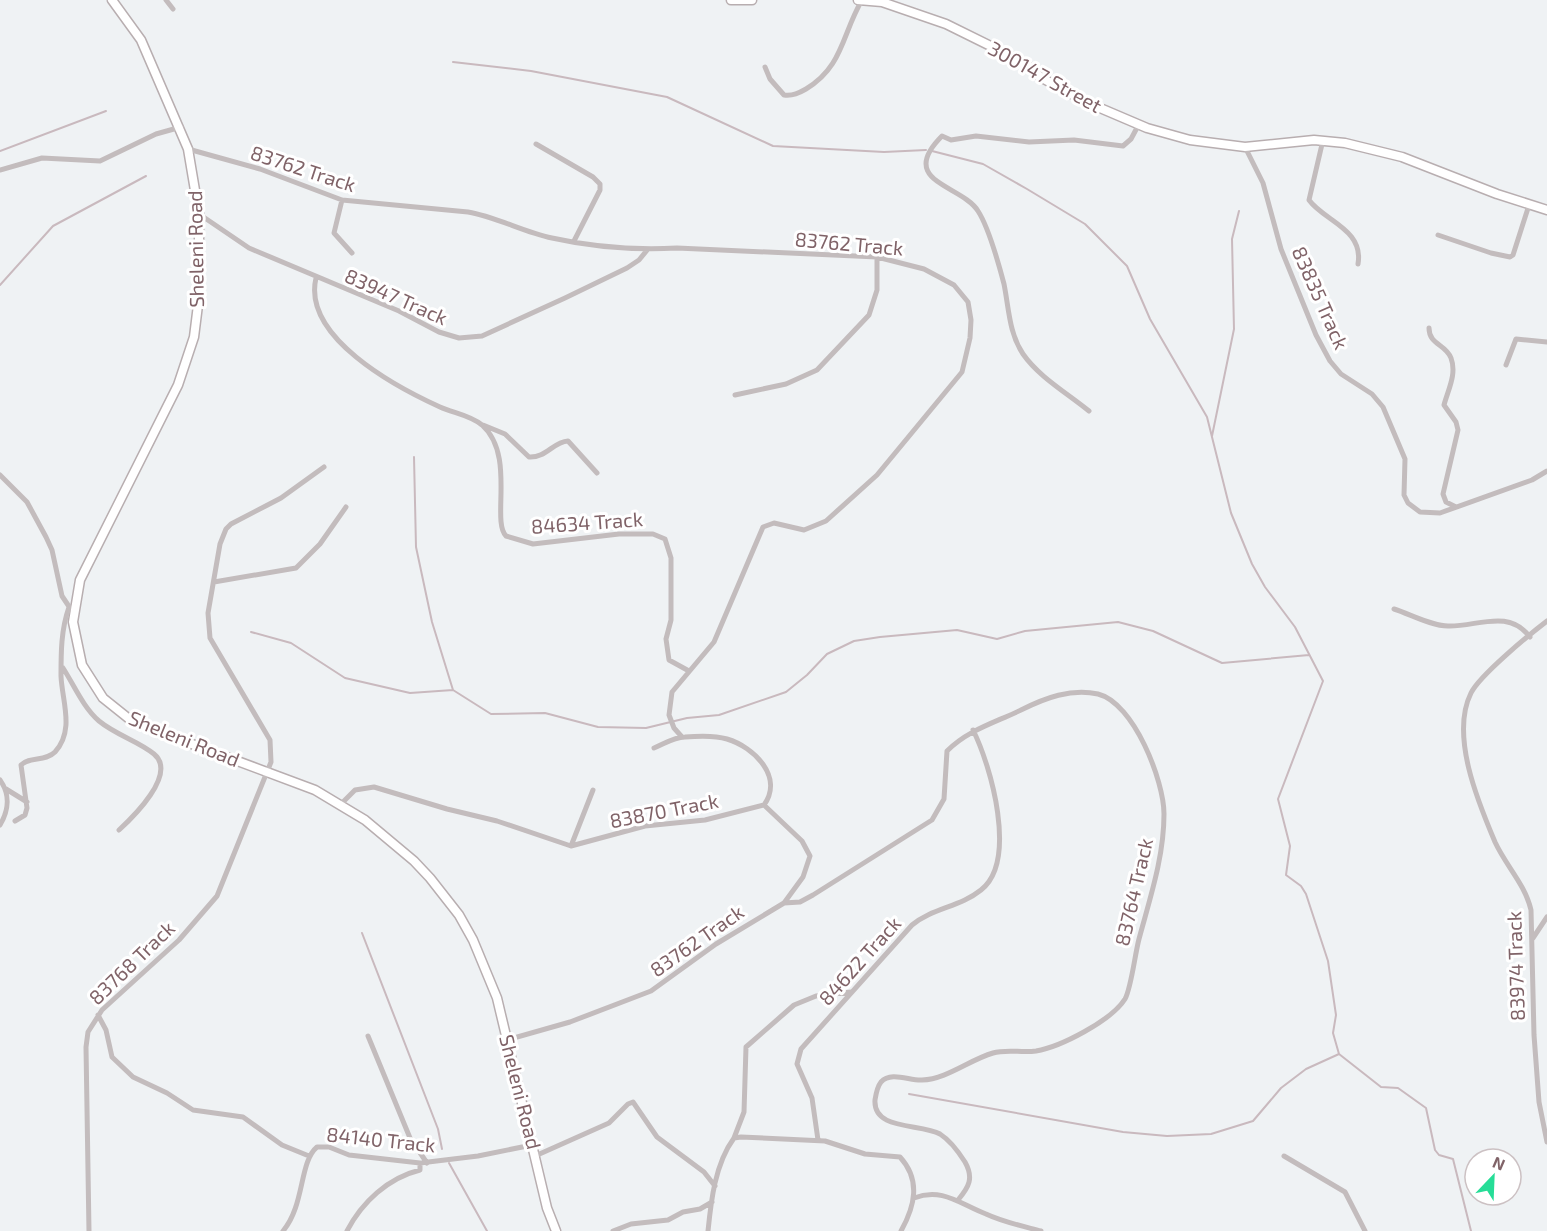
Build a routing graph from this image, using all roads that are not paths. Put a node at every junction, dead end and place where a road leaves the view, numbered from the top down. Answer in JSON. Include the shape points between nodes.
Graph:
{"nodes":[{"id":1,"x":112,"y":0,"type":"edge"},
{"id":2,"x":166,"y":0,"type":"edge"},
{"id":3,"x":731,"y":0,"type":"edge"},
{"id":4,"x":752,"y":0,"type":"edge"},
{"id":5,"x":860,"y":0,"type":"edge"},
{"id":6,"x":883,"y":1,"type":"edge"},
{"id":7,"x":173,"y":9,"type":"dead end"},
{"id":8,"x":765,"y":67,"type":"dead end"},
{"id":9,"x":1139,"y":124,"type":"junction"},
{"id":10,"x":181,"y":127,"type":"junction"},
{"id":11,"x":1323,"y":140,"type":"junction"},
{"id":12,"x":536,"y":144,"type":"dead end"},
{"id":13,"x":1245,"y":147,"type":"junction"},
{"id":14,"x":188,"y":149,"type":"junction"},
{"id":15,"x":0,"y":170,"type":"edge"},
{"id":16,"x":342,"y":200,"type":"junction"},
{"id":17,"x":1529,"y":205,"type":"junction"},
{"id":18,"x":1547,"y":210,"type":"edge"},
{"id":19,"x":199,"y":214,"type":"junction"},
{"id":20,"x":1438,"y":235,"type":"dead end"},
{"id":21,"x":574,"y":241,"type":"junction"},
{"id":22,"x":648,"y":249,"type":"junction"},
{"id":23,"x":352,"y":253,"type":"dead end"},
{"id":24,"x":877,"y":257,"type":"junction"},
{"id":25,"x":1358,"y":264,"type":"dead end"},
{"id":26,"x":316,"y":278,"type":"junction"},
{"id":27,"x":1429,"y":328,"type":"dead end"},
{"id":28,"x":1547,"y":342,"type":"edge"},
{"id":29,"x":1506,"y":365,"type":"dead end"},
{"id":30,"x":735,"y":395,"type":"dead end"},
{"id":31,"x":1089,"y":411,"type":"dead end"},
{"id":32,"x":481,"y":424,"type":"junction"},
{"id":33,"x":324,"y":467,"type":"dead end"},
{"id":34,"x":1547,"y":471,"type":"edge"},
{"id":35,"x":597,"y":473,"type":"dead end"},
{"id":36,"x":0,"y":475,"type":"edge"},
{"id":37,"x":1456,"y":506,"type":"junction"},
{"id":38,"x":346,"y":507,"type":"dead end"},
{"id":39,"x":214,"y":582,"type":"junction"},
{"id":40,"x":71,"y":609,"type":"junction"},
{"id":41,"x":1394,"y":609,"type":"dead end"},
{"id":42,"x":1547,"y":621,"type":"edge"},
{"id":43,"x":1530,"y":637,"type":"junction"},
{"id":44,"x":62,"y":666,"type":"junction"},
{"id":45,"x":689,"y":671,"type":"junction"},
{"id":46,"x":973,"y":730,"type":"junction"},
{"id":47,"x":682,"y":737,"type":"junction"},
{"id":48,"x":654,"y":748,"type":"dead end"},
{"id":49,"x":268,"y":771,"type":"junction"},
{"id":50,"x":0,"y":780,"type":"edge"},
{"id":51,"x":6,"y":789,"type":"junction"},
{"id":52,"x":593,"y":790,"type":"dead end"},
{"id":53,"x":27,"y":802,"type":"junction"},
{"id":54,"x":341,"y":804,"type":"junction"},
{"id":55,"x":764,"y":805,"type":"junction"},
{"id":56,"x":15,"y":821,"type":"dead end"},
{"id":57,"x":0,"y":825,"type":"edge"},
{"id":58,"x":119,"y":830,"type":"dead end"},
{"id":59,"x":571,"y":846,"type":"junction"},
{"id":60,"x":784,"y":903,"type":"junction"},
{"id":61,"x":1547,"y":916,"type":"edge"},
{"id":62,"x":1533,"y":938,"type":"junction"},
{"id":63,"x":851,"y":992,"type":"junction"},
{"id":64,"x":98,"y":1016,"type":"junction"},
{"id":65,"x":368,"y":1036,"type":"dead end"},
{"id":66,"x":507,"y":1040,"type":"junction"},
{"id":67,"x":734,"y":1138,"type":"junction"},
{"id":68,"x":818,"y":1140,"type":"junction"},
{"id":69,"x":1547,"y":1142,"type":"edge"},
{"id":70,"x":532,"y":1145,"type":"junction"},
{"id":71,"x":309,"y":1156,"type":"junction"},
{"id":72,"x":535,"y":1156,"type":"junction"},
{"id":73,"x":1284,"y":1156,"type":"dead end"},
{"id":74,"x":422,"y":1165,"type":"junction"},
{"id":75,"x":715,"y":1186,"type":"junction"},
{"id":76,"x":914,"y":1198,"type":"junction"},
{"id":77,"x":958,"y":1200,"type":"junction"},
{"id":78,"x":712,"y":1202,"type":"junction"},
{"id":79,"x":89,"y":1231,"type":"edge"},
{"id":80,"x":283,"y":1231,"type":"edge"},
{"id":81,"x":347,"y":1231,"type":"edge"},
{"id":82,"x":556,"y":1231,"type":"edge"},
{"id":83,"x":613,"y":1231,"type":"edge"},
{"id":84,"x":708,"y":1231,"type":"edge"},
{"id":85,"x":901,"y":1231,"type":"edge"},
{"id":86,"x":1041,"y":1231,"type":"edge"},
{"id":87,"x":1365,"y":1231,"type":"edge"}],
"edges":[{"from":1,"to":10,"type":"street","name":"Sheleni Road","via":[[141,40]]},
{"from":2,"to":7,"type":"street"},
{"from":3,"to":4,"type":"street"},
{"from":5,"to":6,"type":"street","name":"300147 Street"},
{"from":5,"to":8,"type":"street","via":[[838,57],[831,69],[810,86],[784,95]]},
{"from":6,"to":9,"type":"street","name":"300147 Street","via":[[1000,49],[1074,96]]},
{"from":9,"to":13,"type":"street","name":"300147 Street","via":[[1190,140]]},
{"from":9,"to":31,"type":"street","via":[[1128,144],[1119,147],[1087,141],[1029,142],[976,136],[951,140],[942,136],[927,155],[935,182],[969,202],[982,219],[1003,283],[1015,341],[1033,367]]},
{"from":10,"to":14,"type":"street","name":"Sheleni Road"},
{"from":10,"to":15,"type":"street","via":[[156,134],[100,161],[42,158]]},
{"from":11,"to":13,"type":"street","name":"300147 Street"},
{"from":11,"to":17,"type":"street","name":"300147 Street","via":[[1402,157]]},
{"from":11,"to":25,"type":"street","via":[[1309,200],[1349,234],[1358,252]]},
{"from":12,"to":21,"type":"street","via":[[600,184]]},
{"from":13,"to":37,"type":"street","name":"83835 Track","via":[[1263,183],[1281,249],[1316,335],[1341,374],[1372,394],[1383,407],[1405,459],[1406,499],[1423,513],[1440,513]]},
{"from":14,"to":16,"type":"street","name":"83762 Track","via":[[260,169]]},
{"from":14,"to":19,"type":"street","name":"Sheleni Road"},
{"from":16,"to":21,"type":"street","name":"83762 Track","via":[[485,215],[552,238]]},
{"from":16,"to":23,"type":"street","via":[[334,233]]},
{"from":17,"to":18,"type":"street","name":"300147 Street"},
{"from":17,"to":20,"type":"street","via":[[1510,257]]},
{"from":19,"to":26,"type":"street","name":"83947 Track","via":[[249,248]]},
{"from":19,"to":40,"type":"street","name":"Sheleni Road","via":[[199,297],[189,358],[80,579]]},
{"from":21,"to":22,"type":"street","name":"83762 Track"},
{"from":22,"to":24,"type":"street","name":"83762 Track"},
{"from":22,"to":26,"type":"street","name":"83947 Track","via":[[627,268],[482,336],[469,338],[444,335],[399,311]]},
{"from":24,"to":30,"type":"street","via":[[877,291],[870,315],[817,370],[786,384]]},
{"from":24,"to":45,"type":"street","name":"83762 Track","via":[[924,268],[965,296],[972,320],[962,372],[877,475],[826,522],[804,530],[774,523],[763,527],[714,642]]},
{"from":26,"to":32,"type":"street","via":[[313,291],[318,307],[338,343],[350,354],[438,406]]},
{"from":27,"to":37,"type":"street","via":[[1431,339],[1452,360],[1452,378],[1444,407],[1458,430],[1443,494],[1449,505]]},
{"from":28,"to":29,"type":"street","via":[[1516,339]]},
{"from":32,"to":35,"type":"street","via":[[505,434],[529,457],[540,456],[567,441]]},
{"from":32,"to":45,"type":"street","name":"84634 Track","via":[[497,452],[503,488],[499,525],[510,539],[533,544],[619,534],[665,538],[671,558],[671,620],[666,639],[669,660]]},
{"from":33,"to":39,"type":"street","name":"83768 Track","via":[[226,530]]},
{"from":34,"to":37,"type":"street","name":"83835 Track","via":[[1532,480]]},
{"from":36,"to":40,"type":"street","via":[[27,502],[49,543],[62,596]]},
{"from":38,"to":39,"type":"street","via":[[301,565]]},
{"from":39,"to":49,"type":"street","name":"83768 Track","via":[[208,612],[210,638],[270,740],[273,753]]},
{"from":40,"to":44,"type":"street","via":[[61,637]]},
{"from":40,"to":49,"type":"street","name":"Sheleni Road","via":[[81,665],[103,698],[118,712],[152,730]]},
{"from":41,"to":43,"type":"street","via":[[1448,626],[1507,621],[1520,625]]},
{"from":42,"to":43,"type":"street","name":"83974 Track"},
{"from":43,"to":62,"type":"street","name":"83974 Track","via":[[1478,683],[1468,701],[1464,736],[1469,770],[1496,843],[1528,900]]},
{"from":44,"to":53,"type":"street","via":[[64,735],[53,754],[22,763]]},
{"from":44,"to":58,"type":"street","via":[[98,720],[158,759],[156,786],[147,802]]},
{"from":45,"to":47,"type":"street","name":"83762 Track","via":[[675,686],[669,706],[671,722]]},
{"from":46,"to":60,"type":"street","name":"83764 Track","via":[[947,751],[944,799],[932,820],[813,895],[800,902]]},
{"from":46,"to":63,"type":"street","name":"84622 Track","via":[[1000,819],[995,871],[987,885],[970,898],[912,925]]},
{"from":46,"to":77,"type":"street","name":"83764 Track","via":[[1053,696],[1082,692],[1105,697],[1118,707],[1143,743],[1161,790],[1164,814],[1150,905],[1127,994],[1117,1008],[1096,1024],[1043,1049],[996,1052],[936,1077],[893,1077],[880,1083],[875,1103],[880,1117],[932,1131],[957,1150],[971,1177]]},
{"from":47,"to":48,"type":"street"},
{"from":47,"to":55,"type":"street","via":[[716,737],[735,742],[755,756],[768,770],[771,789]]},
{"from":49,"to":54,"type":"street","name":"Sheleni Road"},
{"from":49,"to":64,"type":"street","name":"83768 Track","via":[[217,896],[179,940]]},
{"from":50,"to":51,"type":"street"},
{"from":51,"to":53,"type":"street"},
{"from":51,"to":57,"type":"street","via":[[7,808]]},
{"from":52,"to":59,"type":"street"},
{"from":53,"to":56,"type":"street","via":[[25,815]]},
{"from":54,"to":59,"type":"street","via":[[355,790],[374,787]]},
{"from":54,"to":66,"type":"street","name":"Sheleni Road","via":[[414,861],[459,915],[493,988]]},
{"from":55,"to":59,"type":"street","name":"83870 Track","via":[[705,820],[645,826]]},
{"from":55,"to":60,"type":"street","name":"83762 Track","via":[[802,841],[810,856],[803,877]]},
{"from":60,"to":66,"type":"street","name":"83762 Track","via":[[716,944],[651,991],[570,1022]]},
{"from":61,"to":62,"type":"street"},
{"from":62,"to":69,"type":"street","name":"83974 Track","via":[[1534,1035],[1539,1102]]},
{"from":63,"to":67,"type":"street","via":[[816,996],[794,1005],[746,1047],[744,1112]]},
{"from":63,"to":68,"type":"street","name":"84622 Track","via":[[807,1041],[797,1060],[812,1098]]},
{"from":64,"to":71,"type":"street","via":[[115,1062],[150,1087],[193,1110],[243,1117],[282,1145]]},
{"from":64,"to":79,"type":"street","name":"83768 Track","via":[[88,1032],[86,1047]]},
{"from":65,"to":74,"type":"street"},
{"from":66,"to":70,"type":"street","name":"Sheleni Road"},
{"from":67,"to":68,"type":"street"},
{"from":67,"to":75,"type":"street"},
{"from":68,"to":76,"type":"street","via":[[865,1154],[900,1157],[912,1174]]},
{"from":70,"to":72,"type":"street","name":"Sheleni Road"},
{"from":70,"to":74,"type":"street","name":"84140 Track"},
{"from":71,"to":74,"type":"street","name":"84140 Track","via":[[317,1147],[324,1146],[349,1155]]},
{"from":71,"to":80,"type":"street","name":"84140 Track","via":[[297,1208]]},
{"from":72,"to":75,"type":"street","via":[[609,1123],[633,1102],[657,1137],[704,1172]]},
{"from":72,"to":82,"type":"street","name":"Sheleni Road"},
{"from":73,"to":87,"type":"street","via":[[1340,1188],[1356,1209]]},
{"from":74,"to":81,"type":"street","via":[[377,1192]]},
{"from":75,"to":78,"type":"street"},
{"from":76,"to":77,"type":"street","via":[[931,1193]]},
{"from":76,"to":85,"type":"street"},
{"from":77,"to":86,"type":"street","via":[[985,1214]]},
{"from":78,"to":83,"type":"street","via":[[668,1220],[631,1224]]},
{"from":78,"to":84,"type":"street"}]}
